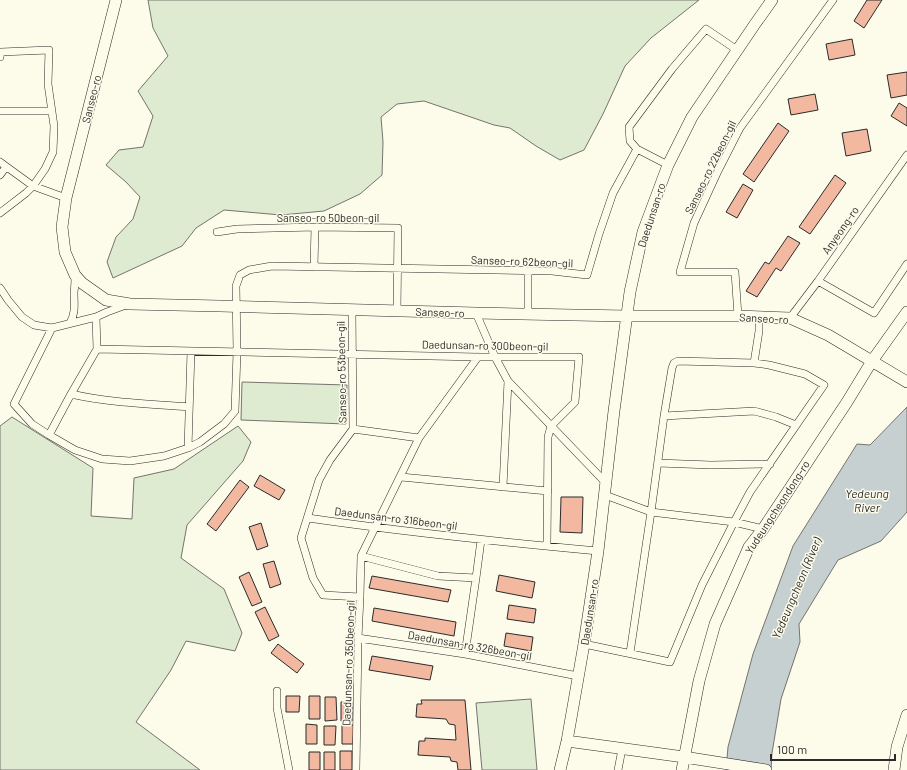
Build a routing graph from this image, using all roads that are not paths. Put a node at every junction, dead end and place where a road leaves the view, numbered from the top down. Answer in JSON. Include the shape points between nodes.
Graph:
{"nodes":[{"id":1,"x":116,"y":0,"type":"edge"},
{"id":2,"x":772,"y":0,"type":"edge"},
{"id":3,"x":833,"y":0,"type":"edge"},
{"id":4,"x":737,"y":50,"type":"junction"},
{"id":5,"x":0,"y":57,"type":"edge"},
{"id":6,"x":0,"y":111,"type":"edge"},
{"id":7,"x":51,"y":111,"type":"junction"},
{"id":8,"x":637,"y":149,"type":"junction"},
{"id":9,"x":907,"y":155,"type":"edge"},
{"id":10,"x":0,"y":162,"type":"edge"},
{"id":11,"x":668,"y":165,"type":"junction"},
{"id":12,"x":6,"y":167,"type":"junction"},
{"id":13,"x":0,"y":175,"type":"edge"},
{"id":14,"x":33,"y":186,"type":"junction"},
{"id":15,"x":66,"y":198,"type":"junction"},
{"id":16,"x":0,"y":213,"type":"edge"},
{"id":17,"x":315,"y":227,"type":"junction"},
{"id":18,"x":217,"y":232,"type":"dead end"},
{"id":19,"x":907,"y":264,"type":"edge"},
{"id":20,"x":314,"y":267,"type":"junction"},
{"id":21,"x":398,"y":269,"type":"junction"},
{"id":22,"x":528,"y":271,"type":"junction"},
{"id":23,"x":76,"y":275,"type":"junction"},
{"id":24,"x":818,"y":281,"type":"junction"},
{"id":25,"x":0,"y":288,"type":"edge"},
{"id":26,"x":130,"y":304,"type":"junction"},
{"id":27,"x":237,"y":306,"type":"junction"},
{"id":28,"x":352,"y":310,"type":"junction"},
{"id":29,"x":397,"y":311,"type":"junction"},
{"id":30,"x":907,"y":312,"type":"edge"},
{"id":31,"x":476,"y":313,"type":"junction"},
{"id":32,"x":528,"y":314,"type":"junction"},
{"id":33,"x":627,"y":316,"type":"junction"},
{"id":34,"x":738,"y":316,"type":"junction"},
{"id":35,"x":96,"y":317,"type":"junction"},
{"id":36,"x":760,"y":317,"type":"junction"},
{"id":37,"x":790,"y":318,"type":"junction"},
{"id":38,"x":70,"y":323,"type":"junction"},
{"id":39,"x":52,"y":328,"type":"junction"},
{"id":40,"x":97,"y":349,"type":"junction"},
{"id":41,"x":191,"y":351,"type":"junction"},
{"id":42,"x":238,"y":352,"type":"junction"},
{"id":43,"x":352,"y":354,"type":"junction"},
{"id":44,"x":478,"y":357,"type":"junction"},
{"id":45,"x":495,"y":357,"type":"junction"},
{"id":46,"x":754,"y":363,"type":"junction"},
{"id":47,"x":877,"y":364,"type":"junction"},
{"id":48,"x":508,"y":381,"type":"junction"},
{"id":49,"x":907,"y":382,"type":"edge"},
{"id":50,"x":71,"y":394,"type":"junction"},
{"id":51,"x":189,"y":407,"type":"junction"},
{"id":52,"x":664,"y":416,"type":"junction"},
{"id":53,"x":796,"y":425,"type":"junction"},
{"id":54,"x":551,"y":426,"type":"junction"},
{"id":55,"x":353,"y":429,"type":"junction"},
{"id":56,"x":49,"y":435,"type":"junction"},
{"id":57,"x":419,"y":438,"type":"junction"},
{"id":58,"x":188,"y":448,"type":"junction"},
{"id":59,"x":658,"y":463,"type":"junction"},
{"id":60,"x":770,"y":464,"type":"junction"},
{"id":61,"x":401,"y":477,"type":"junction"},
{"id":62,"x":606,"y":483,"type":"junction"},
{"id":63,"x":503,"y":487,"type":"junction"},
{"id":64,"x":548,"y":491,"type":"junction"},
{"id":65,"x":605,"y":495,"type":"junction"},
{"id":66,"x":651,"y":512,"type":"junction"},
{"id":67,"x":308,"y":518,"type":"junction"},
{"id":68,"x":734,"y":522,"type":"junction"},
{"id":69,"x":375,"y":527,"type":"junction"},
{"id":70,"x":763,"y":529,"type":"junction"},
{"id":71,"x":481,"y":540,"type":"junction"},
{"id":72,"x":547,"y":546,"type":"junction"},
{"id":73,"x":598,"y":551,"type":"junction"},
{"id":74,"x":361,"y":556,"type":"junction"},
{"id":75,"x":476,"y":578,"type":"junction"},
{"id":76,"x":360,"y":597,"type":"junction"},
{"id":77,"x":358,"y":638,"type":"junction"},
{"id":78,"x":584,"y":644,"type":"junction"},
{"id":79,"x":630,"y":653,"type":"junction"},
{"id":80,"x":465,"y":654,"type":"junction"},
{"id":81,"x":578,"y":676,"type":"junction"},
{"id":82,"x":277,"y":691,"type":"dead end"},
{"id":83,"x":907,"y":715,"type":"edge"},
{"id":84,"x":567,"y":741,"type":"junction"},
{"id":85,"x":902,"y":746,"type":"edge"},
{"id":86,"x":622,"y":749,"type":"junction"},
{"id":87,"x":684,"y":757,"type":"junction"},
{"id":88,"x":289,"y":770,"type":"edge"},
{"id":89,"x":356,"y":770,"type":"edge"},
{"id":90,"x":560,"y":770,"type":"edge"},
{"id":91,"x":618,"y":770,"type":"edge"},
{"id":92,"x":682,"y":770,"type":"edge"},
{"id":93,"x":766,"y":770,"type":"edge"},
{"id":94,"x":894,"y":770,"type":"edge"}],
"edges":[{"from":1,"to":15,"type":"main road","name":"Sanseo-ro"},
{"from":2,"to":4,"type":"main road","name":"Daedunsan-ro"},
{"from":3,"to":34,"type":"street","name":"Sanseo-ro 22beon-gil","via":[[740,128],[694,223],[680,272],[735,272]]},
{"from":4,"to":8,"type":"street","via":[[706,29],[672,69],[629,127],[630,141]]},
{"from":4,"to":11,"type":"main road","name":"Daedunsan-ro","via":[[692,117]]},
{"from":5,"to":7,"type":"street","via":[[1,52],[49,50],[48,84]]},
{"from":6,"to":7,"type":"street"},
{"from":7,"to":14,"type":"street","via":[[54,126],[53,152]]},
{"from":8,"to":11,"type":"street"},
{"from":8,"to":22,"type":"street","name":"Sanseo-ro 62beon-gil","via":[[613,193],[587,275]]},
{"from":9,"to":24,"type":"street","name":"Anyeong-ro"},
{"from":10,"to":12,"type":"street"},
{"from":11,"to":33,"type":"main road","name":"Daedunsan-ro","via":[[643,232]]},
{"from":12,"to":13,"type":"street"},
{"from":12,"to":14,"type":"street"},
{"from":14,"to":15,"type":"street"},
{"from":14,"to":16,"type":"street"},
{"from":15,"to":23,"type":"main road","name":"Sanseo-ro","via":[[63,240],[65,252]]},
{"from":17,"to":18,"type":"street","name":"Sanseo-ro 50beon-gil"},
{"from":17,"to":20,"type":"street"},
{"from":17,"to":21,"type":"street","name":"Sanseo-ro 50beon-gil","via":[[398,228]]},
{"from":19,"to":24,"type":"street","via":[[874,313]]},
{"from":20,"to":21,"type":"street","name":"Sanseo-ro 62beon-gil"},
{"from":20,"to":27,"type":"street","name":"Sanseo-ro 62beon-gil","via":[[272,266],[249,270],[240,275],[236,286]]},
{"from":21,"to":22,"type":"street","name":"Sanseo-ro 62beon-gil"},
{"from":21,"to":29,"type":"street"},
{"from":22,"to":32,"type":"street"},
{"from":23,"to":26,"type":"main road","name":"Sanseo-ro","via":[[82,283],[106,300]]},
{"from":23,"to":38,"type":"street","via":[[75,306]]},
{"from":24,"to":37,"type":"street","name":"Anyeong-ro"},
{"from":25,"to":39,"type":"street","via":[[22,317],[34,325]]},
{"from":26,"to":27,"type":"main road","name":"Sanseo-ro"},
{"from":26,"to":35,"type":"street"},
{"from":27,"to":28,"type":"main road","name":"Sanseo-ro"},
{"from":27,"to":42,"type":"street","name":"Sanseo-ro 62beon-gil"},
{"from":28,"to":29,"type":"main road","name":"Sanseo-ro"},
{"from":28,"to":43,"type":"street","name":"Sanseo-ro 53beon-gil"},
{"from":29,"to":31,"type":"main road","name":"Sanseo-ro"},
{"from":30,"to":47,"type":"main road","name":"Yudeungcheondong-ro"},
{"from":31,"to":32,"type":"main road","name":"Sanseo-ro"},
{"from":31,"to":45,"type":"street"},
{"from":32,"to":33,"type":"main road","name":"Sanseo-ro"},
{"from":33,"to":34,"type":"main road","name":"Sanseo-ro"},
{"from":33,"to":62,"type":"main road","name":"Daedunsan-ro"},
{"from":34,"to":36,"type":"main road","name":"Sanseo-ro"},
{"from":35,"to":38,"type":"street"},
{"from":35,"to":40,"type":"street"},
{"from":36,"to":37,"type":"main road","name":"Sanseo-ro"},
{"from":36,"to":46,"type":"street"},
{"from":37,"to":47,"type":"main road","name":"Sanseo-ro","via":[[828,335]]},
{"from":38,"to":39,"type":"street"},
{"from":39,"to":56,"type":"street","name":"Sanseo-ro 62beon-gil","via":[[14,404],[32,424]]},
{"from":40,"to":41,"type":"street","name":"Daedunsan-ro 300beon-gil"},
{"from":40,"to":50,"type":"street"},
{"from":41,"to":42,"type":"street","name":"Daedunsan-ro 300beon-gil"},
{"from":41,"to":51,"type":"street"},
{"from":42,"to":43,"type":"street","name":"Daedunsan-ro 300beon-gil"},
{"from":42,"to":58,"type":"street","name":"Sanseo-ro 62beon-gil","via":[[235,411],[224,424]]},
{"from":43,"to":44,"type":"street","name":"Daedunsan-ro 300beon-gil"},
{"from":43,"to":55,"type":"street","name":"Sanseo-ro 53beon-gil"},
{"from":44,"to":45,"type":"street","name":"Daedunsan-ro 300beon-gil"},
{"from":44,"to":57,"type":"street","name":"Daedunsan-ro 350beon-gil"},
{"from":45,"to":48,"type":"street"},
{"from":45,"to":54,"type":"street","name":"Daedunsan-ro 300beon-gil","via":[[579,357],[575,402]]},
{"from":46,"to":52,"type":"street","via":[[674,363]]},
{"from":46,"to":53,"type":"street","via":[[804,374],[824,385]]},
{"from":47,"to":49,"type":"main road","name":"Sanseo-ro"},
{"from":47,"to":70,"type":"main road","name":"Yudeungcheondong-ro","via":[[847,402]]},
{"from":48,"to":54,"type":"street"},
{"from":48,"to":63,"type":"street"},
{"from":50,"to":51,"type":"street","via":[[133,403]]},
{"from":50,"to":56,"type":"street"},
{"from":51,"to":58,"type":"street"},
{"from":52,"to":53,"type":"street","via":[[754,411]]},
{"from":52,"to":59,"type":"street"},
{"from":53,"to":60,"type":"street"},
{"from":54,"to":62,"type":"street"},
{"from":54,"to":64,"type":"street","via":[[548,437]]},
{"from":55,"to":57,"type":"street"},
{"from":55,"to":67,"type":"street","name":"Sanseo-ro 53beon-gil","via":[[319,480]]},
{"from":56,"to":58,"type":"street","name":"Sanseo-ro 62beon-gil","via":[[75,450],[102,459],[130,461],[164,456]]},
{"from":57,"to":61,"type":"street","name":"Daedunsan-ro 350beon-gil"},
{"from":59,"to":60,"type":"street"},
{"from":59,"to":66,"type":"street"},
{"from":60,"to":68,"type":"street","via":[[750,492]]},
{"from":61,"to":63,"type":"street"},
{"from":61,"to":69,"type":"street","name":"Daedunsan-ro 350beon-gil"},
{"from":62,"to":65,"type":"main road","name":"Daedunsan-ro"},
{"from":63,"to":64,"type":"street"},
{"from":64,"to":72,"type":"street"},
{"from":65,"to":66,"type":"street"},
{"from":65,"to":73,"type":"main road","name":"Daedunsan-ro"},
{"from":66,"to":68,"type":"street"},
{"from":66,"to":79,"type":"street"},
{"from":67,"to":69,"type":"street","name":"Daedunsan-ro 316beon-gil"},
{"from":67,"to":76,"type":"street","name":"Sanseo-ro 53beon-gil","via":[[301,538],[313,578],[323,595]]},
{"from":68,"to":70,"type":"street"},
{"from":68,"to":79,"type":"street","via":[[702,585],[670,662]]},
{"from":69,"to":71,"type":"street","name":"Daedunsan-ro 316beon-gil"},
{"from":69,"to":74,"type":"street","name":"Daedunsan-ro 350beon-gil"},
{"from":70,"to":87,"type":"main road","name":"Yudeungcheondong-ro","via":[[749,547],[715,624],[699,682]]},
{"from":71,"to":72,"type":"street","name":"Daedunsan-ro 316beon-gil"},
{"from":71,"to":75,"type":"street"},
{"from":72,"to":73,"type":"street","name":"Daedunsan-ro 316beon-gil"},
{"from":73,"to":78,"type":"main road","name":"Daedunsan-ro"},
{"from":74,"to":75,"type":"street","via":[[438,576]]},
{"from":74,"to":76,"type":"street","name":"Daedunsan-ro 350beon-gil"},
{"from":75,"to":80,"type":"street"},
{"from":76,"to":77,"type":"street","name":"Daedunsan-ro 350beon-gil"},
{"from":77,"to":80,"type":"street","name":"Daedunsan-ro 326beon-gil"},
{"from":77,"to":89,"type":"street","name":"Daedunsan-ro 350beon-gil"},
{"from":78,"to":79,"type":"street"},
{"from":78,"to":81,"type":"main road","name":"Daedunsan-ro"},
{"from":80,"to":81,"type":"street","name":"Daedunsan-ro 326beon-gil"},
{"from":81,"to":84,"type":"main road","name":"Daedunsan-ro"},
{"from":82,"to":88,"type":"street","via":[[277,708]]},
{"from":83,"to":85,"type":"main road"},
{"from":84,"to":86,"type":"main road"},
{"from":84,"to":90,"type":"main road","name":"Daedunsan-ro"},
{"from":85,"to":94,"type":"main road"},
{"from":86,"to":87,"type":"main road"},
{"from":86,"to":91,"type":"street"},
{"from":87,"to":92,"type":"main road","name":"Yudeungcheondong-ro"},
{"from":87,"to":93,"type":"main road"}]}
